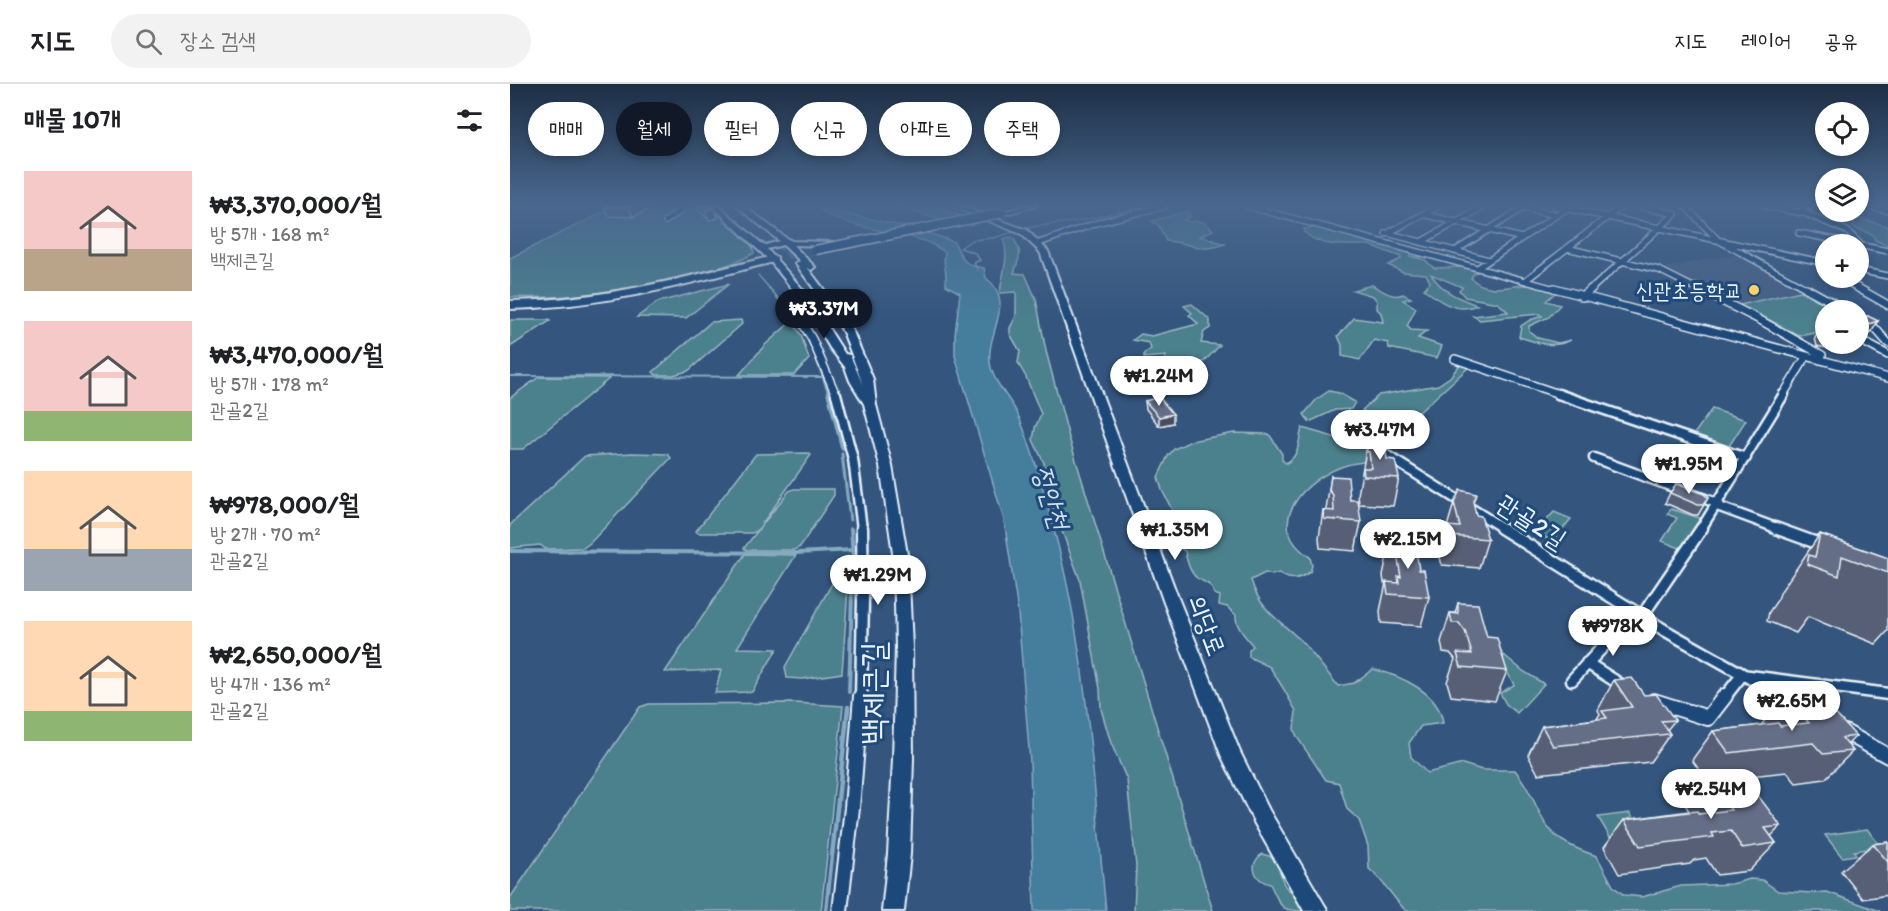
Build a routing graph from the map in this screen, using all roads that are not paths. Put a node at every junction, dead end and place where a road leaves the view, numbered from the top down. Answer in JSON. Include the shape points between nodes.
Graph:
{"nodes":[{"id":1,"x":770,"y":245,"type":"edge"},
{"id":2,"x":771,"y":245,"type":"edge"},
{"id":3,"x":773,"y":245,"type":"edge"},
{"id":4,"x":775,"y":245,"type":"edge"},
{"id":5,"x":790,"y":245,"type":"edge"},
{"id":6,"x":797,"y":245,"type":"edge"},
{"id":7,"x":837,"y":245,"type":"edge"},
{"id":8,"x":1040,"y":245,"type":"edge"},
{"id":9,"x":1397,"y":245,"type":"edge"},
{"id":10,"x":1432,"y":245,"type":"edge"},
{"id":11,"x":1464,"y":245,"type":"edge"},
{"id":12,"x":1512,"y":245,"type":"edge"},
{"id":13,"x":1572,"y":245,"type":"edge"},
{"id":14,"x":1642,"y":245,"type":"edge"},
{"id":15,"x":1726,"y":245,"type":"edge"},
{"id":16,"x":1739,"y":245,"type":"edge"},
{"id":17,"x":1869,"y":247,"type":"edge"},
{"id":18,"x":1567,"y":248,"type":"junction"},
{"id":19,"x":813,"y":249,"type":"junction"},
{"id":20,"x":1455,"y":250,"type":"junction"},
{"id":21,"x":1888,"y":251,"type":"edge"},
{"id":22,"x":783,"y":254,"type":"junction"},
{"id":23,"x":1802,"y":258,"type":"junction"},
{"id":24,"x":1489,"y":260,"type":"junction"},
{"id":25,"x":1815,"y":261,"type":"edge"},
{"id":26,"x":1623,"y":262,"type":"junction"},
{"id":27,"x":1815,"y":264,"type":"edge"},
{"id":28,"x":1479,"y":267,"type":"junction"},
{"id":29,"x":1869,"y":272,"type":"edge"},
{"id":30,"x":1888,"y":276,"type":"edge"},
{"id":31,"x":1526,"y":280,"type":"junction"},
{"id":32,"x":1858,"y":288,"type":"edge"},
{"id":33,"x":1582,"y":297,"type":"junction"},
{"id":34,"x":1828,"y":300,"type":"edge"},
{"id":35,"x":510,"y":303,"type":"edge"},
{"id":36,"x":1888,"y":305,"type":"edge"},
{"id":37,"x":800,"y":319,"type":"dead end"},
{"id":38,"x":1869,"y":324,"type":"edge"},
{"id":39,"x":1869,"y":344,"type":"edge"},
{"id":40,"x":1887,"y":347,"type":"edge"},
{"id":41,"x":1806,"y":357,"type":"junction"},
{"id":42,"x":1455,"y":358,"type":"dead end"},
{"id":43,"x":1820,"y":360,"type":"junction"},
{"id":44,"x":1888,"y":378,"type":"edge"},
{"id":45,"x":870,"y":405,"type":"junction"},
{"id":46,"x":1368,"y":444,"type":"edge"},
{"id":47,"x":1594,"y":458,"type":"dead end"},
{"id":48,"x":1746,"y":458,"type":"junction"},
{"id":49,"x":1718,"y":505,"type":"junction"},
{"id":50,"x":1833,"y":549,"type":"edge"},
{"id":51,"x":1642,"y":616,"type":"junction"},
{"id":52,"x":1587,"y":663,"type":"junction"},
{"id":53,"x":1742,"y":675,"type":"junction"},
{"id":54,"x":1572,"y":680,"type":"dead end"},
{"id":55,"x":1888,"y":694,"type":"edge"},
{"id":56,"x":1806,"y":711,"type":"edge"},
{"id":57,"x":1837,"y":728,"type":"edge"},
{"id":58,"x":1888,"y":756,"type":"edge"},
{"id":59,"x":840,"y":911,"type":"edge"},
{"id":60,"x":893,"y":911,"type":"edge"},
{"id":61,"x":1317,"y":911,"type":"edge"}],
"edges":[{"from":1,"to":22,"type":"main road"},
{"from":2,"to":22,"type":"main road","name":"백제큰길"},
{"from":3,"to":22,"type":"main road","name":"백제큰길"},
{"from":4,"to":22,"type":"main road"},
{"from":5,"to":22,"type":"main road"},
{"from":6,"to":19,"type":"main road"},
{"from":7,"to":19,"type":"main road","bridge":true},
{"from":8,"to":61,"type":"main road","name":"의당로","via":[[1231,755]]},
{"from":9,"to":28,"type":"street"},
{"from":10,"to":20,"type":"street"},
{"from":11,"to":20,"type":"street"},
{"from":12,"to":24,"type":"street"},
{"from":13,"to":18,"type":"street"},
{"from":14,"to":26,"type":"street"},
{"from":15,"to":34,"type":"street"},
{"from":16,"to":23,"type":"street"},
{"from":17,"to":21,"type":"street"},
{"from":18,"to":26,"type":"street"},
{"from":18,"to":31,"type":"street"},
{"from":19,"to":22,"type":"main road"},
{"from":19,"to":22,"type":"main road"},
{"from":20,"to":24,"type":"street"},
{"from":22,"to":35,"type":"highway","via":[[622,296],[557,304]]},
{"from":22,"to":45,"type":"main road","name":"백제큰길","via":[[838,336],[848,365]]},
{"from":22,"to":45,"type":"main road","name":"백제큰길","via":[[838,315],[849,334],[868,379]]},
{"from":23,"to":25,"type":"street"},
{"from":23,"to":27,"type":"street"},
{"from":24,"to":28,"type":"street"},
{"from":26,"to":33,"type":"street"},
{"from":26,"to":43,"type":"street","via":[[1659,270],[1724,302],[1822,355]]},
{"from":28,"to":31,"type":"street"},
{"from":29,"to":30,"type":"street"},
{"from":31,"to":33,"type":"street"},
{"from":32,"to":36,"type":"street"},
{"from":33,"to":41,"type":"street"},
{"from":37,"to":59,"type":"street","via":[[826,370],[846,424],[859,495],[864,567],[861,698]]},
{"from":38,"to":40,"type":"street"},
{"from":39,"to":40,"type":"street"},
{"from":41,"to":43,"type":"street"},
{"from":41,"to":48,"type":"street"},
{"from":42,"to":48,"type":"street"},
{"from":43,"to":44,"type":"street"},
{"from":45,"to":60,"type":"main road","name":"백제큰길","via":[[886,466],[901,560],[903,759]]},
{"from":46,"to":51,"type":"street","name":"관골2길"},
{"from":47,"to":49,"type":"street"},
{"from":48,"to":49,"type":"street"},
{"from":49,"to":50,"type":"street"},
{"from":49,"to":51,"type":"street"},
{"from":51,"to":52,"type":"street","via":[[1615,634]]},
{"from":51,"to":53,"type":"street","name":"관골2길"},
{"from":52,"to":53,"type":"street","via":[[1621,686],[1708,718]]},
{"from":52,"to":54,"type":"street"},
{"from":53,"to":55,"type":"street"},
{"from":53,"to":56,"type":"street","name":"관골2길"},
{"from":57,"to":58,"type":"street"}]}
